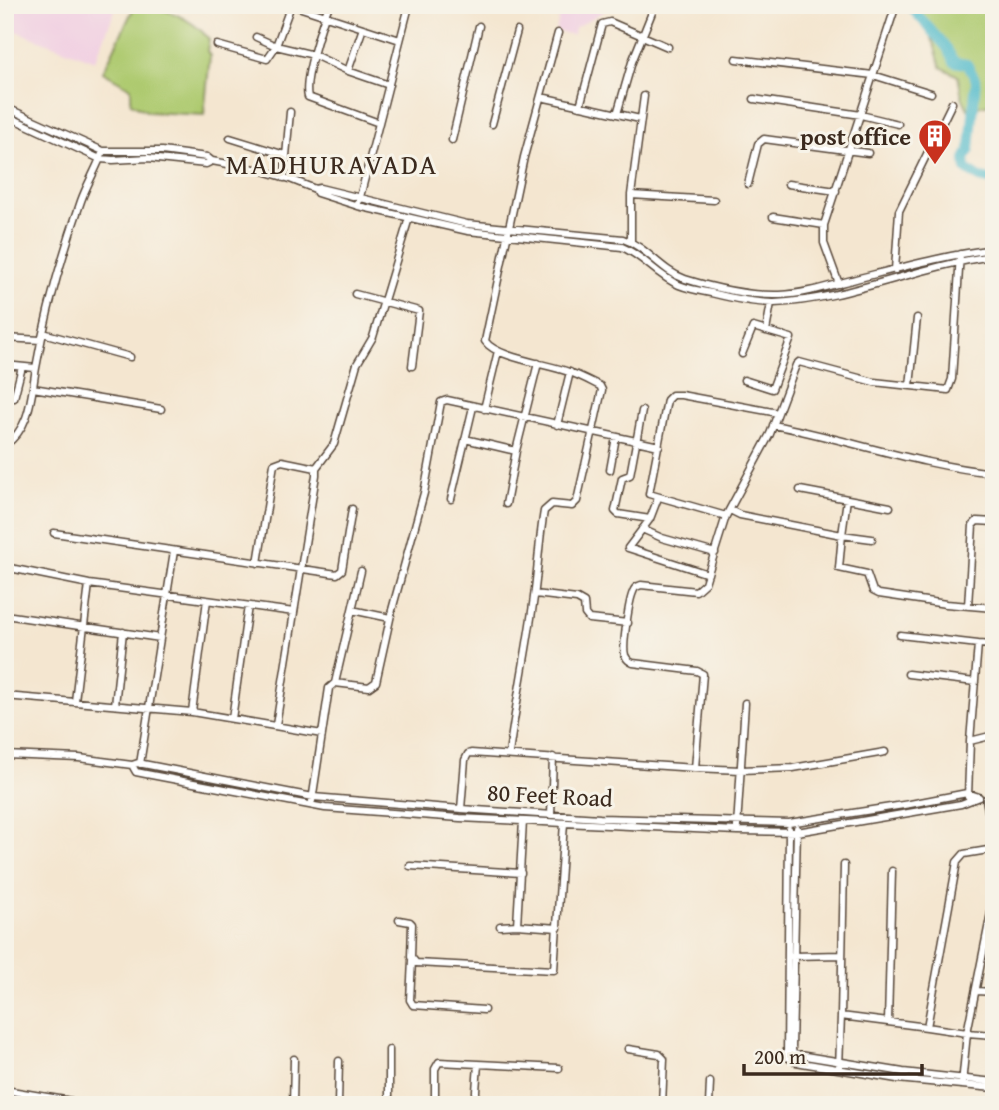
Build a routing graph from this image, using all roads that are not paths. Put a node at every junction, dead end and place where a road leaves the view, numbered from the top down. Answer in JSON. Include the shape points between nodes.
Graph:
{"nodes":[{"id":1,"x":291,"y":5,"type":"edge"},
{"id":2,"x":329,"y":5,"type":"edge"},
{"id":3,"x":403,"y":5,"type":"edge"},
{"id":4,"x":421,"y":5,"type":"edge"},
{"id":5,"x":655,"y":5,"type":"edge"},
{"id":6,"x":896,"y":5,"type":"edge"},
{"id":7,"x":409,"y":6,"type":"edge"},
{"id":8,"x":325,"y":16,"type":"junction"},
{"id":9,"x":479,"y":26,"type":"dead end"},
{"id":10,"x":363,"y":28,"type":"junction"},
{"id":11,"x":517,"y":31,"type":"dead end"},
{"id":12,"x":558,"y":33,"type":"dead end"},
{"id":13,"x":642,"y":35,"type":"junction"},
{"id":14,"x":256,"y":37,"type":"dead end"},
{"id":15,"x":400,"y":40,"type":"junction"},
{"id":16,"x":217,"y":45,"type":"dead end"},
{"id":17,"x":276,"y":46,"type":"junction"},
{"id":18,"x":668,"y":47,"type":"dead end"},
{"id":19,"x":314,"y":55,"type":"junction"},
{"id":20,"x":736,"y":59,"type":"dead end"},
{"id":21,"x":348,"y":71,"type":"junction"},
{"id":22,"x":873,"y":75,"type":"junction"},
{"id":23,"x":389,"y":85,"type":"junction"},
{"id":24,"x":932,"y":93,"type":"dead end"},
{"id":25,"x":644,"y":96,"type":"dead end"},
{"id":26,"x":541,"y":97,"type":"junction"},
{"id":27,"x":754,"y":99,"type":"dead end"},
{"id":28,"x":952,"y":103,"type":"dead end"},
{"id":29,"x":580,"y":106,"type":"junction"},
{"id":30,"x":5,"y":107,"type":"edge"},
{"id":31,"x":290,"y":112,"type":"dead end"},
{"id":32,"x":617,"y":114,"type":"junction"},
{"id":33,"x":5,"y":115,"type":"edge"},
{"id":34,"x":861,"y":115,"type":"junction"},
{"id":35,"x":640,"y":119,"type":"junction"},
{"id":36,"x":379,"y":123,"type":"junction"},
{"id":37,"x":492,"y":124,"type":"dead end"},
{"id":38,"x":898,"y":124,"type":"dead end"},
{"id":39,"x":230,"y":138,"type":"dead end"},
{"id":40,"x":452,"y":141,"type":"dead end"},
{"id":41,"x":850,"y":149,"type":"junction"},
{"id":42,"x":868,"y":153,"type":"dead end"},
{"id":43,"x":102,"y":155,"type":"junction"},
{"id":44,"x":285,"y":155,"type":"junction"},
{"id":45,"x":284,"y":177,"type":"junction"},
{"id":46,"x":748,"y":184,"type":"dead end"},
{"id":47,"x":788,"y":184,"type":"dead end"},
{"id":48,"x":837,"y":188,"type":"junction"},
{"id":49,"x":631,"y":195,"type":"junction"},
{"id":50,"x":714,"y":200,"type":"dead end"},
{"id":51,"x":358,"y":203,"type":"junction"},
{"id":52,"x":773,"y":217,"type":"dead end"},
{"id":53,"x":410,"y":218,"type":"junction"},
{"id":54,"x":824,"y":225,"type":"junction"},
{"id":55,"x":508,"y":231,"type":"junction"},
{"id":56,"x":631,"y":242,"type":"junction"},
{"id":57,"x":994,"y":249,"type":"edge"},
{"id":58,"x":994,"y":256,"type":"edge"},
{"id":59,"x":959,"y":258,"type":"junction"},
{"id":60,"x":895,"y":270,"type":"junction"},
{"id":61,"x":839,"y":284,"type":"junction"},
{"id":62,"x":355,"y":294,"type":"dead end"},
{"id":63,"x":385,"y":302,"type":"junction"},
{"id":64,"x":771,"y":303,"type":"junction"},
{"id":65,"x":917,"y":317,"type":"dead end"},
{"id":66,"x":766,"y":331,"type":"junction"},
{"id":67,"x":42,"y":337,"type":"junction"},
{"id":68,"x":5,"y":338,"type":"edge"},
{"id":69,"x":498,"y":351,"type":"junction"},
{"id":70,"x":742,"y":354,"type":"dead end"},
{"id":71,"x":130,"y":358,"type":"dead end"},
{"id":72,"x":538,"y":363,"type":"junction"},
{"id":73,"x":5,"y":365,"type":"edge"},
{"id":74,"x":412,"y":366,"type":"dead end"},
{"id":75,"x":22,"y":367,"type":"junction"},
{"id":76,"x":36,"y":368,"type":"junction"},
{"id":77,"x":570,"y":372,"type":"junction"},
{"id":78,"x":744,"y":380,"type":"dead end"},
{"id":79,"x":910,"y":386,"type":"junction"},
{"id":80,"x":33,"y":388,"type":"junction"},
{"id":81,"x":14,"y":398,"type":"dead end"},
{"id":82,"x":473,"y":407,"type":"junction"},
{"id":83,"x":161,"y":409,"type":"dead end"},
{"id":84,"x":484,"y":409,"type":"junction"},
{"id":85,"x":642,"y":411,"type":"dead end"},
{"id":86,"x":778,"y":413,"type":"junction"},
{"id":87,"x":523,"y":418,"type":"junction"},
{"id":88,"x":557,"y":425,"type":"junction"},
{"id":89,"x":773,"y":425,"type":"junction"},
{"id":90,"x":593,"y":433,"type":"junction"},
{"id":91,"x":616,"y":437,"type":"junction"},
{"id":92,"x":465,"y":439,"type":"junction"},
{"id":93,"x":636,"y":441,"type":"junction"},
{"id":94,"x":5,"y":444,"type":"edge"},
{"id":95,"x":659,"y":446,"type":"junction"},
{"id":96,"x":516,"y":451,"type":"junction"},
{"id":97,"x":316,"y":468,"type":"junction"},
{"id":98,"x":610,"y":470,"type":"dead end"},
{"id":99,"x":994,"y":473,"type":"edge"},
{"id":100,"x":800,"y":490,"type":"dead end"},
{"id":101,"x":658,"y":498,"type":"junction"},
{"id":102,"x":452,"y":499,"type":"dead end"},
{"id":103,"x":847,"y":499,"type":"junction"},
{"id":104,"x":506,"y":504,"type":"dead end"},
{"id":105,"x":890,"y":507,"type":"dead end"},
{"id":106,"x":352,"y":509,"type":"dead end"},
{"id":107,"x":728,"y":513,"type":"junction"},
{"id":108,"x":650,"y":519,"type":"junction"},
{"id":109,"x":994,"y":523,"type":"edge"},
{"id":110,"x":642,"y":529,"type":"junction"},
{"id":111,"x":54,"y":533,"type":"dead end"},
{"id":112,"x":842,"y":535,"type":"junction"},
{"id":113,"x":872,"y":539,"type":"dead end"},
{"id":114,"x":174,"y":551,"type":"junction"},
{"id":115,"x":715,"y":553,"type":"junction"},
{"id":116,"x":258,"y":563,"type":"junction"},
{"id":117,"x":5,"y":567,"type":"edge"},
{"id":118,"x":300,"y":569,"type":"junction"},
{"id":119,"x":361,"y":571,"type":"dead end"},
{"id":120,"x":708,"y":574,"type":"junction"},
{"id":121,"x":89,"y":584,"type":"junction"},
{"id":122,"x":535,"y":594,"type":"junction"},
{"id":123,"x":167,"y":595,"type":"junction"},
{"id":124,"x":207,"y":600,"type":"junction"},
{"id":125,"x":248,"y":606,"type":"junction"},
{"id":126,"x":968,"y":606,"type":"junction"},
{"id":127,"x":994,"y":608,"type":"edge"},
{"id":128,"x":352,"y":610,"type":"junction"},
{"id":129,"x":294,"y":612,"type":"junction"},
{"id":130,"x":12,"y":616,"type":"dead end"},
{"id":131,"x":390,"y":618,"type":"junction"},
{"id":132,"x":628,"y":623,"type":"junction"},
{"id":133,"x":84,"y":626,"type":"junction"},
{"id":134,"x":123,"y":632,"type":"junction"},
{"id":135,"x":900,"y":635,"type":"dead end"},
{"id":136,"x":160,"y":638,"type":"junction"},
{"id":137,"x":978,"y":644,"type":"junction"},
{"id":138,"x":994,"y":645,"type":"edge"},
{"id":139,"x":908,"y":674,"type":"dead end"},
{"id":140,"x":975,"y":682,"type":"junction"},
{"id":141,"x":335,"y":683,"type":"junction"},
{"id":142,"x":5,"y":696,"type":"edge"},
{"id":143,"x":75,"y":701,"type":"junction"},
{"id":144,"x":745,"y":703,"type":"dead end"},
{"id":145,"x":115,"y":705,"type":"junction"},
{"id":146,"x":149,"y":708,"type":"junction"},
{"id":147,"x":192,"y":712,"type":"junction"},
{"id":148,"x":232,"y":719,"type":"junction"},
{"id":149,"x":276,"y":726,"type":"junction"},
{"id":150,"x":322,"y":734,"type":"junction"},
{"id":151,"x":994,"y":735,"type":"edge"},
{"id":152,"x":970,"y":741,"type":"junction"},
{"id":153,"x":885,"y":752,"type":"dead end"},
{"id":154,"x":509,"y":754,"type":"junction"},
{"id":155,"x":5,"y":755,"type":"edge"},
{"id":156,"x":553,"y":757,"type":"junction"},
{"id":157,"x":140,"y":764,"type":"junction"},
{"id":158,"x":132,"y":765,"type":"junction"},
{"id":159,"x":695,"y":768,"type":"junction"},
{"id":160,"x":741,"y":770,"type":"junction"},
{"id":161,"x":967,"y":793,"type":"junction"},
{"id":162,"x":313,"y":797,"type":"junction"},
{"id":163,"x":986,"y":798,"type":"edge"},
{"id":164,"x":968,"y":801,"type":"junction"},
{"id":165,"x":312,"y":806,"type":"junction"},
{"id":166,"x":461,"y":809,"type":"junction"},
{"id":167,"x":551,"y":815,"type":"junction"},
{"id":168,"x":523,"y":821,"type":"junction"},
{"id":169,"x":564,"y":823,"type":"junction"},
{"id":170,"x":793,"y":823,"type":"junction"},
{"id":171,"x":737,"y":827,"type":"junction"},
{"id":172,"x":793,"y":832,"type":"junction"},
{"id":173,"x":994,"y":846,"type":"edge"},
{"id":174,"x":410,"y":866,"type":"dead end"},
{"id":175,"x":844,"y":866,"type":"dead end"},
{"id":176,"x":892,"y":871,"type":"dead end"},
{"id":177,"x":521,"y":873,"type":"junction"},
{"id":178,"x":994,"y":898,"type":"edge"},
{"id":179,"x":399,"y":920,"type":"dead end"},
{"id":180,"x":517,"y":925,"type":"junction"},
{"id":181,"x":500,"y":926,"type":"dead end"},
{"id":182,"x":558,"y":928,"type":"junction"},
{"id":183,"x":842,"y":955,"type":"junction"},
{"id":184,"x":791,"y":956,"type":"junction"},
{"id":185,"x":412,"y":960,"type":"junction"},
{"id":186,"x":976,"y":990,"type":"junction"},
{"id":187,"x":994,"y":992,"type":"edge"},
{"id":188,"x":484,"y":1010,"type":"dead end"},
{"id":189,"x":841,"y":1016,"type":"junction"},
{"id":190,"x":888,"y":1022,"type":"junction"},
{"id":191,"x":927,"y":1027,"type":"junction"},
{"id":192,"x":967,"y":1033,"type":"junction"},
{"id":193,"x":994,"y":1035,"type":"edge"},
{"id":194,"x":628,"y":1049,"type":"dead end"},
{"id":195,"x":389,"y":1051,"type":"dead end"},
{"id":196,"x":294,"y":1059,"type":"dead end"},
{"id":197,"x":339,"y":1061,"type":"dead end"},
{"id":198,"x":478,"y":1064,"type":"junction"},
{"id":199,"x":839,"y":1066,"type":"junction"},
{"id":200,"x":559,"y":1068,"type":"dead end"},
{"id":201,"x":710,"y":1082,"type":"dead end"},
{"id":202,"x":994,"y":1082,"type":"edge"},
{"id":203,"x":962,"y":1083,"type":"junction"},
{"id":204,"x":994,"y":1088,"type":"edge"},
{"id":205,"x":5,"y":1090,"type":"edge"},
{"id":206,"x":71,"y":1103,"type":"edge"},
{"id":207,"x":571,"y":1104,"type":"edge"},
{"id":208,"x":114,"y":1105,"type":"edge"},
{"id":209,"x":293,"y":1105,"type":"edge"},
{"id":210,"x":338,"y":1105,"type":"edge"},
{"id":211,"x":389,"y":1105,"type":"edge"},
{"id":212,"x":435,"y":1105,"type":"edge"},
{"id":213,"x":475,"y":1105,"type":"edge"},
{"id":214,"x":550,"y":1105,"type":"edge"},
{"id":215,"x":598,"y":1105,"type":"edge"},
{"id":216,"x":662,"y":1105,"type":"edge"},
{"id":217,"x":709,"y":1105,"type":"edge"}],
"edges":[{"from":1,"to":8,"type":"street"},
{"from":1,"to":17,"type":"street"},
{"from":2,"to":8,"type":"street"},
{"from":3,"to":7,"type":"street"},
{"from":4,"to":7,"type":"street"},
{"from":5,"to":13,"type":"street"},
{"from":6,"to":22,"type":"street"},
{"from":7,"to":15,"type":"street"},
{"from":8,"to":10,"type":"street"},
{"from":8,"to":19,"type":"street"},
{"from":9,"to":40,"type":"street"},
{"from":10,"to":15,"type":"street"},
{"from":10,"to":21,"type":"street"},
{"from":11,"to":37,"type":"street"},
{"from":12,"to":26,"type":"street"},
{"from":13,"to":18,"type":"street"},
{"from":13,"to":29,"type":"street","via":[[610,22],[602,24]]},
{"from":13,"to":32,"type":"street"},
{"from":14,"to":17,"type":"street"},
{"from":15,"to":23,"type":"street"},
{"from":16,"to":17,"type":"street","via":[[267,59]]},
{"from":17,"to":19,"type":"street"},
{"from":19,"to":21,"type":"street"},
{"from":19,"to":36,"type":"street","via":[[310,99]]},
{"from":20,"to":22,"type":"street"},
{"from":21,"to":23,"type":"street"},
{"from":22,"to":24,"type":"street"},
{"from":22,"to":34,"type":"street"},
{"from":23,"to":36,"type":"street"},
{"from":25,"to":35,"type":"street"},
{"from":26,"to":29,"type":"street"},
{"from":26,"to":55,"type":"street"},
{"from":27,"to":34,"type":"street"},
{"from":28,"to":60,"type":"street","via":[[897,218]]},
{"from":29,"to":32,"type":"street"},
{"from":30,"to":43,"type":"street"},
{"from":31,"to":44,"type":"street"},
{"from":32,"to":35,"type":"street"},
{"from":33,"to":43,"type":"street"},
{"from":34,"to":38,"type":"street"},
{"from":34,"to":41,"type":"street"},
{"from":35,"to":49,"type":"street"},
{"from":36,"to":51,"type":"street"},
{"from":39,"to":44,"type":"street"},
{"from":41,"to":42,"type":"street"},
{"from":41,"to":46,"type":"street","via":[[764,139],[758,145]]},
{"from":41,"to":48,"type":"street"},
{"from":43,"to":45,"type":"street","via":[[162,151],[207,157]]},
{"from":43,"to":67,"type":"street","via":[[82,200]]},
{"from":44,"to":45,"type":"street"},
{"from":45,"to":51,"type":"street","via":[[317,193]]},
{"from":47,"to":48,"type":"street"},
{"from":48,"to":54,"type":"street"},
{"from":49,"to":50,"type":"street"},
{"from":49,"to":56,"type":"street"},
{"from":51,"to":53,"type":"street"},
{"from":51,"to":55,"type":"street"},
{"from":52,"to":54,"type":"street"},
{"from":53,"to":55,"type":"street","via":[[483,234]]},
{"from":53,"to":63,"type":"street"},
{"from":54,"to":61,"type":"street","via":[[824,243]]},
{"from":55,"to":56,"type":"street"},
{"from":55,"to":64,"type":"street","via":[[622,247],[682,286]]},
{"from":55,"to":69,"type":"street","via":[[485,337],[487,345]]},
{"from":56,"to":61,"type":"street","via":[[675,275],[716,287],[780,295]]},
{"from":57,"to":59,"type":"street"},
{"from":58,"to":59,"type":"street"},
{"from":59,"to":60,"type":"street"},
{"from":59,"to":64,"type":"street","via":[[823,296]]},
{"from":59,"to":79,"type":"street","via":[[950,387]]},
{"from":60,"to":61,"type":"street"},
{"from":62,"to":63,"type":"street"},
{"from":63,"to":74,"type":"street","via":[[419,311]]},
{"from":63,"to":97,"type":"street","via":[[370,344],[357,364],[334,444]]},
{"from":64,"to":66,"type":"street"},
{"from":65,"to":79,"type":"street"},
{"from":66,"to":70,"type":"street","via":[[753,327]]},
{"from":66,"to":78,"type":"street","via":[[791,338],[772,389]]},
{"from":67,"to":68,"type":"street"},
{"from":67,"to":71,"type":"street"},
{"from":67,"to":76,"type":"street"},
{"from":69,"to":72,"type":"street"},
{"from":69,"to":84,"type":"street"},
{"from":72,"to":77,"type":"street"},
{"from":72,"to":87,"type":"street"},
{"from":73,"to":75,"type":"street"},
{"from":75,"to":76,"type":"street"},
{"from":75,"to":81,"type":"street"},
{"from":76,"to":80,"type":"street"},
{"from":77,"to":88,"type":"street"},
{"from":77,"to":90,"type":"street","via":[[602,390]]},
{"from":79,"to":86,"type":"street","via":[[874,382],[799,362]]},
{"from":80,"to":83,"type":"street"},
{"from":80,"to":94,"type":"street","via":[[22,429]]},
{"from":82,"to":84,"type":"street"},
{"from":82,"to":92,"type":"street"},
{"from":82,"to":131,"type":"street","via":[[447,400],[440,406],[424,493]]},
{"from":84,"to":87,"type":"street"},
{"from":85,"to":93,"type":"street"},
{"from":86,"to":89,"type":"street"},
{"from":86,"to":95,"type":"street","via":[[672,395],[667,400]]},
{"from":87,"to":88,"type":"street"},
{"from":87,"to":96,"type":"street"},
{"from":88,"to":90,"type":"street"},
{"from":89,"to":99,"type":"street","via":[[915,461]]},
{"from":89,"to":107,"type":"street"},
{"from":90,"to":91,"type":"street"},
{"from":90,"to":122,"type":"street","via":[[577,501],[572,506],[549,505],[544,511]]},
{"from":91,"to":93,"type":"street"},
{"from":91,"to":98,"type":"street"},
{"from":92,"to":96,"type":"street"},
{"from":92,"to":102,"type":"street"},
{"from":93,"to":95,"type":"street"},
{"from":93,"to":108,"type":"street","via":[[631,475],[622,478],[615,511]]},
{"from":95,"to":101,"type":"street","via":[[649,494]]},
{"from":96,"to":104,"type":"street"},
{"from":97,"to":116,"type":"street","via":[[282,461],[274,464]]},
{"from":97,"to":118,"type":"street"},
{"from":100,"to":103,"type":"street"},
{"from":101,"to":107,"type":"street"},
{"from":101,"to":108,"type":"street"},
{"from":103,"to":105,"type":"street"},
{"from":103,"to":112,"type":"street"},
{"from":106,"to":118,"type":"street","via":[[341,572]]},
{"from":107,"to":112,"type":"street"},
{"from":107,"to":115,"type":"street"},
{"from":108,"to":110,"type":"street"},
{"from":109,"to":126,"type":"street","via":[[977,521],[973,525]]},
{"from":110,"to":115,"type":"street"},
{"from":110,"to":120,"type":"street","via":[[629,550]]},
{"from":111,"to":114,"type":"street"},
{"from":112,"to":113,"type":"street"},
{"from":112,"to":126,"type":"street","via":[[838,568],[867,574],[878,594]]},
{"from":114,"to":116,"type":"street"},
{"from":114,"to":123,"type":"street"},
{"from":115,"to":120,"type":"street"},
{"from":116,"to":118,"type":"street"},
{"from":117,"to":121,"type":"street"},
{"from":118,"to":129,"type":"street"},
{"from":119,"to":128,"type":"street"},
{"from":120,"to":132,"type":"street","via":[[695,591],[637,586]]},
{"from":121,"to":123,"type":"street"},
{"from":121,"to":133,"type":"street"},
{"from":122,"to":132,"type":"street","via":[[577,599],[589,619]]},
{"from":122,"to":154,"type":"street"},
{"from":123,"to":124,"type":"street"},
{"from":123,"to":136,"type":"street"},
{"from":124,"to":125,"type":"street"},
{"from":124,"to":147,"type":"street"},
{"from":125,"to":129,"type":"street"},
{"from":125,"to":148,"type":"street"},
{"from":126,"to":127,"type":"street"},
{"from":128,"to":131,"type":"street"},
{"from":128,"to":141,"type":"street"},
{"from":129,"to":149,"type":"street"},
{"from":130,"to":133,"type":"street"},
{"from":131,"to":141,"type":"street","via":[[375,685]]},
{"from":132,"to":159,"type":"street","via":[[624,651],[629,661],[703,674]]},
{"from":133,"to":134,"type":"street"},
{"from":133,"to":143,"type":"street"},
{"from":134,"to":136,"type":"street"},
{"from":134,"to":145,"type":"street"},
{"from":135,"to":137,"type":"street"},
{"from":136,"to":146,"type":"street"},
{"from":137,"to":138,"type":"street"},
{"from":137,"to":140,"type":"street"},
{"from":139,"to":140,"type":"street"},
{"from":140,"to":152,"type":"street"},
{"from":141,"to":150,"type":"street","via":[[329,688]]},
{"from":142,"to":143,"type":"street"},
{"from":143,"to":145,"type":"street"},
{"from":144,"to":160,"type":"street"},
{"from":145,"to":146,"type":"street"},
{"from":146,"to":147,"type":"street"},
{"from":146,"to":157,"type":"street"},
{"from":147,"to":148,"type":"street"},
{"from":148,"to":149,"type":"street"},
{"from":149,"to":150,"type":"street"},
{"from":150,"to":162,"type":"street"},
{"from":151,"to":152,"type":"street"},
{"from":152,"to":161,"type":"street"},
{"from":153,"to":160,"type":"street","via":[[793,768]]},
{"from":154,"to":156,"type":"street"},
{"from":154,"to":166,"type":"street","via":[[466,756]]},
{"from":155,"to":158,"type":"street"},
{"from":156,"to":159,"type":"street"},
{"from":156,"to":167,"type":"street"},
{"from":157,"to":158,"type":"street","name":"80 Feet Road"},
{"from":157,"to":162,"type":"street","name":"80 Feet Road"},
{"from":158,"to":165,"type":"street","via":[[136,772]]},
{"from":159,"to":160,"type":"street"},
{"from":160,"to":171,"type":"street"},
{"from":161,"to":163,"type":"street"},
{"from":161,"to":164,"type":"street"},
{"from":161,"to":170,"type":"street","name":"80 Feet Road"},
{"from":162,"to":165,"type":"street"},
{"from":162,"to":166,"type":"street","name":"80 Feet Road"},
{"from":163,"to":164,"type":"street"},
{"from":163,"to":173,"type":"street"},
{"from":164,"to":172,"type":"street"},
{"from":165,"to":168,"type":"street"},
{"from":166,"to":167,"type":"street","name":"80 Feet Road"},
{"from":167,"to":171,"type":"street","name":"80 Feet Road"},
{"from":168,"to":169,"type":"street"},
{"from":168,"to":177,"type":"street"},
{"from":169,"to":171,"type":"street"},
{"from":169,"to":182,"type":"street"},
{"from":170,"to":171,"type":"street","name":"80 Feet Road"},
{"from":170,"to":172,"type":"street"},
{"from":171,"to":172,"type":"street"},
{"from":172,"to":184,"type":"street"},
{"from":173,"to":191,"type":"street","via":[[964,855],[957,862]]},
{"from":174,"to":177,"type":"street"},
{"from":175,"to":183,"type":"street"},
{"from":176,"to":190,"type":"street"},
{"from":177,"to":180,"type":"street"},
{"from":178,"to":186,"type":"street"},
{"from":179,"to":185,"type":"street","via":[[412,924]]},
{"from":180,"to":181,"type":"street"},
{"from":180,"to":182,"type":"street"},
{"from":182,"to":185,"type":"street","via":[[554,970]]},
{"from":183,"to":184,"type":"street"},
{"from":183,"to":189,"type":"street"},
{"from":184,"to":199,"type":"street","via":[[787,1057]]},
{"from":185,"to":188,"type":"street","via":[[413,1005]]},
{"from":186,"to":187,"type":"street"},
{"from":186,"to":192,"type":"street"},
{"from":189,"to":190,"type":"street"},
{"from":189,"to":199,"type":"street"},
{"from":190,"to":191,"type":"street"},
{"from":191,"to":192,"type":"street"},
{"from":192,"to":193,"type":"street"},
{"from":192,"to":203,"type":"street"},
{"from":194,"to":216,"type":"street","via":[[664,1059]]},
{"from":195,"to":211,"type":"street"},
{"from":196,"to":209,"type":"street"},
{"from":197,"to":210,"type":"street"},
{"from":198,"to":200,"type":"street"},
{"from":198,"to":212,"type":"street","via":[[437,1063]]},
{"from":198,"to":213,"type":"street"},
{"from":199,"to":203,"type":"street"},
{"from":201,"to":217,"type":"street"},
{"from":202,"to":203,"type":"street"},
{"from":203,"to":204,"type":"street"},
{"from":205,"to":206,"type":"street"},
{"from":206,"to":208,"type":"street"},
{"from":207,"to":214,"type":"street"},
{"from":207,"to":215,"type":"street"}]}
